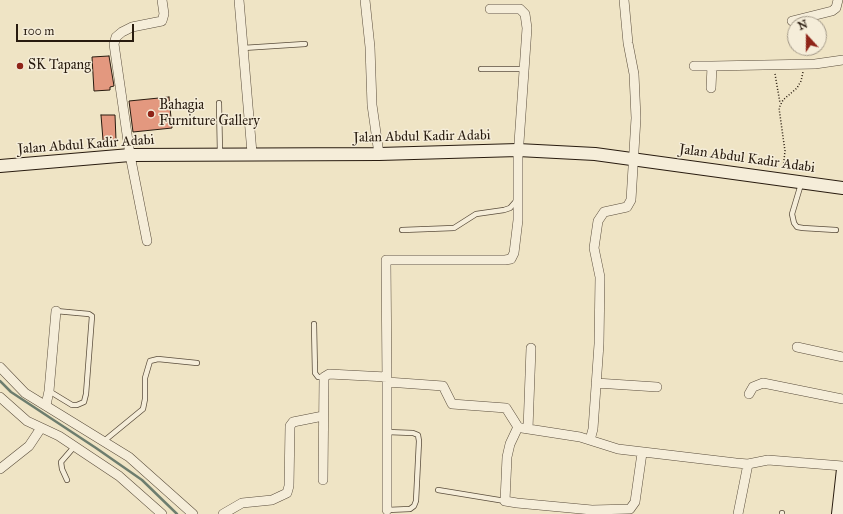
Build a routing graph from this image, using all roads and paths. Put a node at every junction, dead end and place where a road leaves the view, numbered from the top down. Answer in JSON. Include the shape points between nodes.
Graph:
{"nodes":[{"id":1,"x":162,"y":0,"type":"edge"},
{"id":2,"x":238,"y":0,"type":"edge"},
{"id":3,"x":365,"y":0,"type":"edge"},
{"id":4,"x":624,"y":0,"type":"edge"},
{"id":5,"x":838,"y":0,"type":"edge"},
{"id":6,"x":490,"y":9,"type":"dead end"},
{"id":7,"x":812,"y":16,"type":"edge"},
{"id":8,"x":305,"y":44,"type":"dead end"},
{"id":9,"x":243,"y":48,"type":"junction"},
{"id":10,"x":843,"y":60,"type":"edge"},
{"id":11,"x":767,"y":65,"type":"junction"},
{"id":12,"x":804,"y":65,"type":"junction"},
{"id":13,"x":694,"y":66,"type":"dead end"},
{"id":14,"x":712,"y":66,"type":"junction"},
{"id":15,"x":481,"y":69,"type":"dead end"},
{"id":16,"x":524,"y":69,"type":"junction"},
{"id":17,"x":711,"y":88,"type":"dead end"},
{"id":18,"x":219,"y":104,"type":"dead end"},
{"id":19,"x":780,"y":104,"type":"junction"},
{"id":20,"x":518,"y":150,"type":"junction"},
{"id":21,"x":220,"y":154,"type":"junction"},
{"id":22,"x":252,"y":154,"type":"junction"},
{"id":23,"x":379,"y":154,"type":"junction"},
{"id":24,"x":130,"y":155,"type":"junction"},
{"id":25,"x":633,"y":159,"type":"junction"},
{"id":26,"x":0,"y":166,"type":"edge"},
{"id":27,"x":782,"y":179,"type":"junction"},
{"id":28,"x":801,"y":182,"type":"junction"},
{"id":29,"x":843,"y":188,"type":"edge"},
{"id":30,"x":517,"y":200,"type":"junction"},
{"id":31,"x":402,"y":230,"type":"dead end"},
{"id":32,"x":836,"y":230,"type":"dead end"},
{"id":33,"x":147,"y":241,"type":"dead end"},
{"id":34,"x":56,"y":311,"type":"joint"},
{"id":35,"x":314,"y":324,"type":"dead end"},
{"id":36,"x":797,"y":347,"type":"dead end"},
{"id":37,"x":531,"y":348,"type":"dead end"},
{"id":38,"x":843,"y":357,"type":"edge"},
{"id":39,"x":197,"y":363,"type":"dead end"},
{"id":40,"x":0,"y":367,"type":"edge"},
{"id":41,"x":324,"y":377,"type":"junction"},
{"id":42,"x":387,"y":380,"type":"junction"},
{"id":43,"x":596,"y":383,"type":"junction"},
{"id":44,"x":657,"y":387,"type":"dead end"},
{"id":45,"x":49,"y":391,"type":"junction"},
{"id":46,"x":749,"y":394,"type":"dead end"},
{"id":47,"x":0,"y":397,"type":"edge"},
{"id":48,"x":843,"y":399,"type":"edge"},
{"id":49,"x":46,"y":405,"type":"junction"},
{"id":50,"x":323,"y":416,"type":"junction"},
{"id":51,"x":518,"y":427,"type":"junction"},
{"id":52,"x":40,"y":428,"type":"junction"},
{"id":53,"x":528,"y":429,"type":"junction"},
{"id":54,"x":387,"y":432,"type":"junction"},
{"id":55,"x":590,"y":440,"type":"junction"},
{"id":56,"x":104,"y":441,"type":"junction"},
{"id":57,"x":74,"y":447,"type":"junction"},
{"id":58,"x":642,"y":452,"type":"junction"},
{"id":59,"x":748,"y":464,"type":"junction"},
{"id":60,"x":843,"y":467,"type":"edge"},
{"id":61,"x":0,"y":469,"type":"edge"},
{"id":62,"x":67,"y":480,"type":"dead end"},
{"id":63,"x":323,"y":480,"type":"dead end"},
{"id":64,"x":438,"y":490,"type":"dead end"},
{"id":65,"x":505,"y":501,"type":"junction"},
{"id":66,"x":387,"y":510,"type":"joint"},
{"id":67,"x":162,"y":514,"type":"edge"},
{"id":68,"x":193,"y":514,"type":"edge"},
{"id":69,"x":223,"y":514,"type":"edge"},
{"id":70,"x":738,"y":514,"type":"edge"},
{"id":71,"x":838,"y":514,"type":"edge"}],
"edges":[{"from":1,"to":24,"type":"street","via":[[162,21],[132,27],[116,37],[114,44]]},
{"from":2,"to":9,"type":"street"},
{"from":3,"to":23,"type":"street","via":[[372,105]]},
{"from":4,"to":25,"type":"street","via":[[634,74],[636,118]]},
{"from":5,"to":7,"type":"street","via":[[836,8],[832,11]]},
{"from":6,"to":16,"type":"street","via":[[517,7],[525,14],[527,28]]},
{"from":8,"to":9,"type":"lane"},
{"from":9,"to":22,"type":"street"},
{"from":10,"to":12,"type":"street"},
{"from":11,"to":12,"type":"street"},
{"from":11,"to":14,"type":"street"},
{"from":11,"to":19,"type":"path","via":[[775,75]]},
{"from":12,"to":19,"type":"path","via":[[801,81]]},
{"from":13,"to":14,"type":"street"},
{"from":14,"to":17,"type":"street"},
{"from":15,"to":16,"type":"lane"},
{"from":16,"to":20,"type":"street"},
{"from":18,"to":21,"type":"lane"},
{"from":19,"to":27,"type":"path","via":[[779,113],[786,151]]},
{"from":20,"to":23,"type":"main road","name":"Jalan Abdul Kadir Adabi"},
{"from":20,"to":25,"type":"main road","name":"Jalan Abdul Kadir Adabi","via":[[595,154]]},
{"from":20,"to":30,"type":"street"},
{"from":21,"to":22,"type":"main road","name":"Jalan Abdul Kadir Adabi"},
{"from":21,"to":24,"type":"main road","name":"Jalan Abdul Kadir Adabi"},
{"from":22,"to":23,"type":"main road","name":"Jalan Abdul Kadir Adabi"},
{"from":24,"to":26,"type":"main road","name":"Jalan Abdul Kadir Adabi"},
{"from":24,"to":33,"type":"street"},
{"from":25,"to":27,"type":"main road","name":"Jalan Abdul Kadir Adabi"},
{"from":25,"to":43,"type":"street","via":[[630,204],[623,209],[604,212],[598,221],[594,248],[600,277]]},
{"from":27,"to":28,"type":"main road","name":"Jalan Abdul Kadir Adabi"},
{"from":28,"to":29,"type":"main road","name":"Jalan Abdul Kadir Adabi"},
{"from":28,"to":32,"type":"lane","via":[[792,214],[794,223],[803,228]]},
{"from":30,"to":31,"type":"lane","via":[[510,208],[476,214],[454,228]]},
{"from":30,"to":42,"type":"street","via":[[518,220],[511,259],[386,260]]},
{"from":34,"to":45,"type":"street"},
{"from":34,"to":45,"type":"lane","via":[[91,315],[93,322],[84,402],[72,405]]},
{"from":35,"to":41,"type":"lane","via":[[315,373],[318,377]]},
{"from":36,"to":38,"type":"street"},
{"from":37,"to":53,"type":"street"},
{"from":39,"to":56,"type":"lane","via":[[158,359],[150,361],[144,378],[143,409]]},
{"from":40,"to":49,"type":"street","via":[[26,393]]},
{"from":41,"to":42,"type":"street","via":[[329,374]]},
{"from":41,"to":50,"type":"street"},
{"from":42,"to":51,"type":"street","via":[[444,386],[452,404],[506,408]]},
{"from":42,"to":54,"type":"street"},
{"from":43,"to":44,"type":"street"},
{"from":43,"to":55,"type":"street"},
{"from":45,"to":49,"type":"street"},
{"from":46,"to":48,"type":"street","via":[[753,387],[763,383]]},
{"from":47,"to":52,"type":"street","via":[[27,421]]},
{"from":49,"to":56,"type":"street"},
{"from":50,"to":63,"type":"street"},
{"from":50,"to":69,"type":"street","via":[[294,422],[290,426],[287,493],[272,500],[242,503]]},
{"from":51,"to":53,"type":"street"},
{"from":51,"to":65,"type":"street","via":[[510,444]]},
{"from":52,"to":57,"type":"street","via":[[59,436]]},
{"from":52,"to":61,"type":"street","via":[[29,446]]},
{"from":53,"to":55,"type":"street"},
{"from":54,"to":66,"type":"street"},
{"from":54,"to":66,"type":"lane","via":[[413,433],[418,435],[419,441],[414,506],[410,509]]},
{"from":55,"to":58,"type":"street","via":[[618,449]]},
{"from":56,"to":68,"type":"street","via":[[129,457]]},
{"from":57,"to":62,"type":"lane","via":[[61,462]]},
{"from":57,"to":67,"type":"street","via":[[119,476]]},
{"from":58,"to":59,"type":"street"},
{"from":58,"to":65,"type":"street","via":[[635,502],[630,509],[561,508]]},
{"from":59,"to":60,"type":"street","via":[[768,460]]},
{"from":59,"to":70,"type":"street"},
{"from":60,"to":71,"type":"main road"},
{"from":64,"to":65,"type":"lane"}]}
